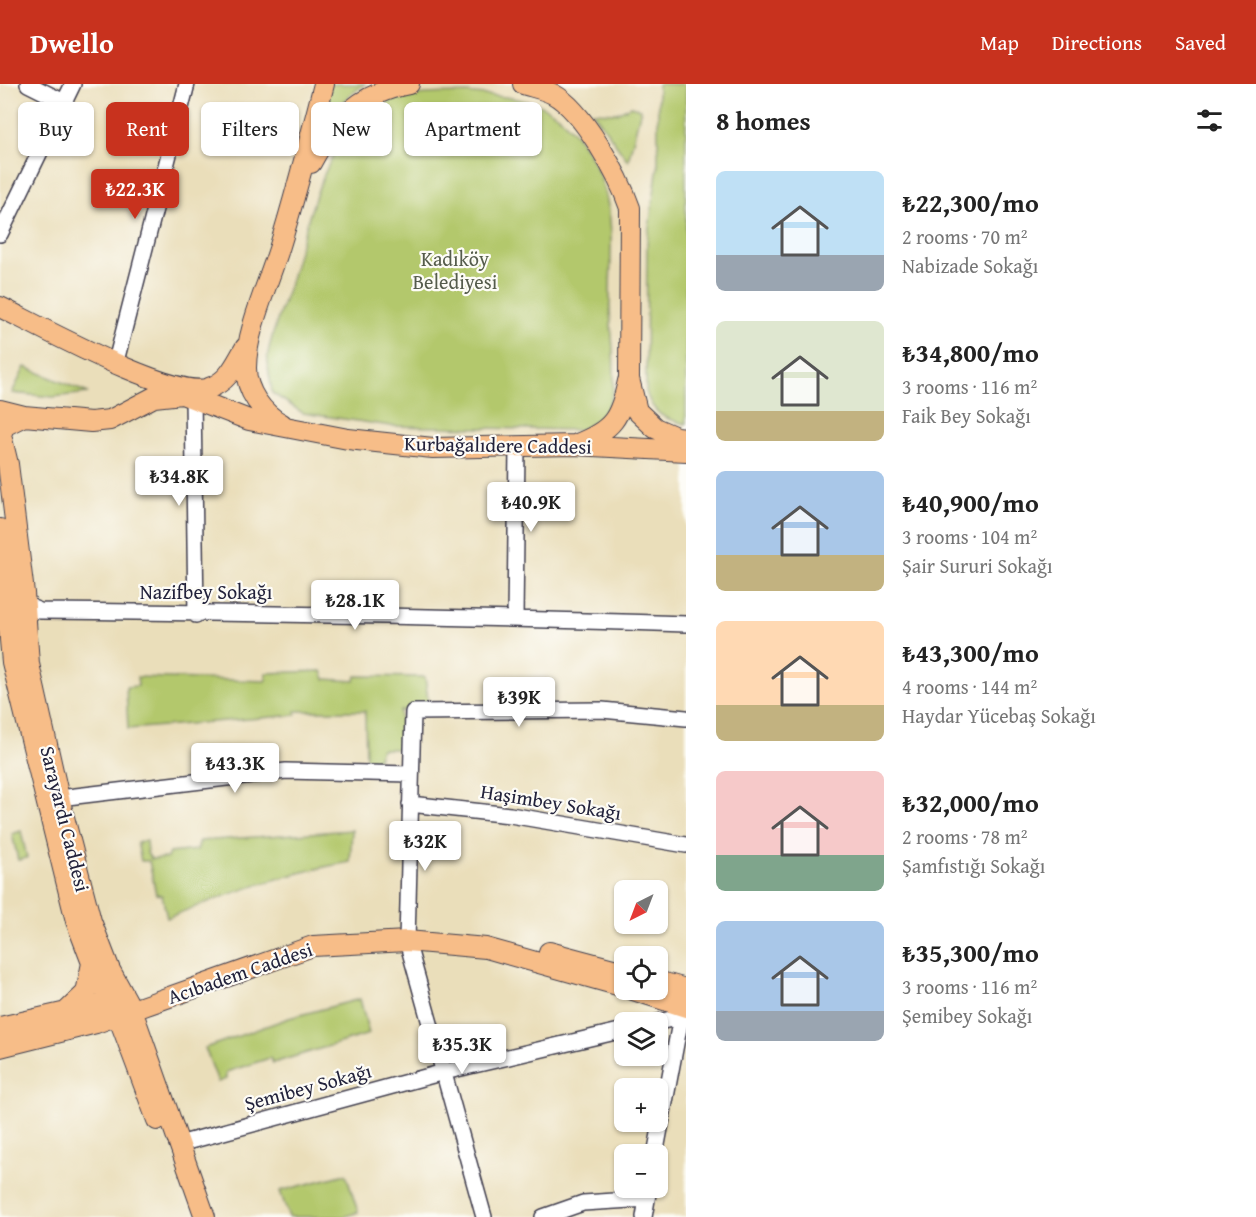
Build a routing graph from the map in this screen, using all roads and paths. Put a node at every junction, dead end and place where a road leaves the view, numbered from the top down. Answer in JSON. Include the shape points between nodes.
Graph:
{"nodes":[{"id":1,"x":28,"y":84,"type":"edge"},
{"id":2,"x":73,"y":84,"type":"edge"},
{"id":3,"x":187,"y":84,"type":"edge"},
{"id":4,"x":324,"y":84,"type":"edge"},
{"id":5,"x":409,"y":84,"type":"edge"},
{"id":6,"x":523,"y":84,"type":"edge"},
{"id":7,"x":64,"y":102,"type":"joint"},
{"id":8,"x":38,"y":156,"type":"edge"},
{"id":9,"x":299,"y":183,"type":"junction"},
{"id":10,"x":0,"y":234,"type":"edge"},
{"id":11,"x":0,"y":307,"type":"edge"},
{"id":12,"x":251,"y":338,"type":"junction"},
{"id":13,"x":115,"y":365,"type":"junction"},
{"id":14,"x":138,"y":374,"type":"junction"},
{"id":15,"x":629,"y":379,"type":"junction"},
{"id":16,"x":193,"y":397,"type":"junction"},
{"id":17,"x":138,"y":404,"type":"junction"},
{"id":18,"x":0,"y":410,"type":"edge"},
{"id":19,"x":24,"y":416,"type":"junction"},
{"id":20,"x":292,"y":429,"type":"junction"},
{"id":21,"x":686,"y":438,"type":"edge"},
{"id":22,"x":574,"y":445,"type":"junction"},
{"id":23,"x":517,"y":447,"type":"junction"},
{"id":24,"x":686,"y":451,"type":"edge"},
{"id":25,"x":0,"y":528,"type":"edge"},
{"id":26,"x":2,"y":563,"type":"edge"},
{"id":27,"x":24,"y":593,"type":"junction"},
{"id":28,"x":196,"y":615,"type":"junction"},
{"id":29,"x":515,"y":619,"type":"junction"},
{"id":30,"x":686,"y":624,"type":"edge"},
{"id":31,"x":686,"y":718,"type":"edge"},
{"id":32,"x":410,"y":774,"type":"junction"},
{"id":33,"x":59,"y":798,"type":"junction"},
{"id":34,"x":410,"y":804,"type":"junction"},
{"id":35,"x":686,"y":845,"type":"edge"},
{"id":36,"x":407,"y":935,"type":"junction"},
{"id":37,"x":92,"y":963,"type":"junction"},
{"id":38,"x":614,"y":969,"type":"edge"},
{"id":39,"x":614,"y":984,"type":"edge"},
{"id":40,"x":668,"y":990,"type":"edge"},
{"id":41,"x":668,"y":998,"type":"edge"},
{"id":42,"x":684,"y":1002,"type":"edge"},
{"id":43,"x":121,"y":1006,"type":"junction"},
{"id":44,"x":66,"y":1012,"type":"junction"},
{"id":45,"x":668,"y":1014,"type":"edge"},
{"id":46,"x":96,"y":1023,"type":"junction"},
{"id":47,"x":0,"y":1027,"type":"edge"},
{"id":48,"x":614,"y":1032,"type":"edge"},
{"id":49,"x":129,"y":1044,"type":"junction"},
{"id":50,"x":0,"y":1047,"type":"edge"},
{"id":51,"x":444,"y":1072,"type":"junction"},
{"id":52,"x":179,"y":1144,"type":"junction"},
{"id":53,"x":657,"y":1144,"type":"edge"},
{"id":54,"x":616,"y":1198,"type":"edge"},
{"id":55,"x":647,"y":1198,"type":"edge"},
{"id":56,"x":192,"y":1217,"type":"edge"},
{"id":57,"x":205,"y":1217,"type":"edge"},
{"id":58,"x":484,"y":1217,"type":"edge"},
{"id":59,"x":543,"y":1217,"type":"edge"},
{"id":60,"x":644,"y":1217,"type":"edge"}],
"edges":[{"from":1,"to":7,"type":"street"},
{"from":2,"to":7,"type":"street"},
{"from":3,"to":13,"type":"street"},
{"from":4,"to":9,"type":"main road"},
{"from":5,"to":9,"type":"main road","via":[[366,96],[340,120]]},
{"from":6,"to":15,"type":"main road","via":[[553,94],[565,104],[603,152],[626,195],[630,208]]},
{"from":8,"to":10,"type":"street"},
{"from":9,"to":12,"type":"main road"},
{"from":11,"to":13,"type":"main road"},
{"from":12,"to":14,"type":"main road","via":[[230,375],[207,389],[190,389]]},
{"from":12,"to":20,"type":"main road","via":[[246,368],[256,401],[274,419]]},
{"from":13,"to":14,"type":"main road"},
{"from":14,"to":17,"type":"main road","via":[[142,388]]},
{"from":15,"to":21,"type":"main road","via":[[637,411],[656,428]]},
{"from":15,"to":22,"type":"main road","via":[[621,413],[603,431]]},
{"from":16,"to":17,"type":"main road","name":"Kurbağalıdere Caddesi","via":[[169,394]]},
{"from":16,"to":20,"type":"main road","name":"Kurbağalıdere Caddesi","via":[[249,420]]},
{"from":16,"to":28,"type":"street"},
{"from":17,"to":19,"type":"main road","via":[[110,420],[91,422]]},
{"from":18,"to":19,"type":"main road"},
{"from":19,"to":27,"type":"main road","name":"Sarayardı Caddesi","via":[[4,426],[1,435]]},
{"from":20,"to":23,"type":"main road","name":"Kurbağalıdere Caddesi","via":[[433,448]]},
{"from":22,"to":23,"type":"main road","name":"Kurbağalıdere Caddesi"},
{"from":22,"to":24,"type":"main road","name":"Kurbağalıdere Caddesi"},
{"from":23,"to":29,"type":"street"},
{"from":25,"to":26,"type":"main road","name":"Sarayardı Caddesi"},
{"from":26,"to":37,"type":"main road","name":"Sarayardı Caddesi","via":[[12,662],[76,921]]},
{"from":27,"to":28,"type":"street","name":"Nazifbey Sokağı","via":[[30,607],[40,611]]},
{"from":27,"to":33,"type":"main road","name":"Sarayardı Caddesi","via":[[28,664]]},
{"from":28,"to":29,"type":"street","name":"Nazifbey Sokağı","via":[[298,613]]},
{"from":29,"to":30,"type":"street","name":"Nazifbey Sokağı"},
{"from":31,"to":32,"type":"street","via":[[602,710],[413,712]]},
{"from":32,"to":33,"type":"street","via":[[286,771]]},
{"from":32,"to":34,"type":"street"},
{"from":33,"to":43,"type":"main road","name":"Sarayardı Caddesi","via":[[91,921]]},
{"from":34,"to":35,"type":"street","name":"Haşimbey Sokağı","via":[[510,815]]},
{"from":34,"to":36,"type":"street"},
{"from":36,"to":38,"type":"main road","name":"Acıbadem Caddesi","via":[[485,934]]},
{"from":36,"to":39,"type":"main road","name":"Acıbadem Caddesi","via":[[486,948]]},
{"from":36,"to":43,"type":"main road","name":"Acıbadem Caddesi","via":[[314,933]]},
{"from":36,"to":51,"type":"street"},
{"from":37,"to":43,"type":"main road","name":"Sarayardı Caddesi"},
{"from":37,"to":44,"type":"main road","via":[[86,993]]},
{"from":40,"to":42,"type":"main road"},
{"from":41,"to":42,"type":"main road"},
{"from":42,"to":45,"type":"street"},
{"from":42,"to":53,"type":"street"},
{"from":43,"to":44,"type":"main road","name":"Acıbadem Caddesi"},
{"from":43,"to":46,"type":"main road","name":"Acıbadem Caddesi"},
{"from":43,"to":49,"type":"main road","name":"Sarayardı Caddesi"},
{"from":43,"to":52,"type":"main road","name":"Sarayardı Caddesi"},
{"from":44,"to":47,"type":"main road","name":"Acıbadem Caddesi"},
{"from":46,"to":49,"type":"main road"},
{"from":46,"to":50,"type":"main road","name":"Acıbadem Caddesi"},
{"from":48,"to":51,"type":"street","name":"Şemibey Sokağı"},
{"from":49,"to":56,"type":"main road","name":"Sarayardı Caddesi"},
{"from":51,"to":52,"type":"street","name":"Şemibey Sokağı"},
{"from":51,"to":58,"type":"street"},
{"from":52,"to":57,"type":"main road","name":"Sarayardı Caddesi"},
{"from":54,"to":59,"type":"street","via":[[583,1203]]},
{"from":55,"to":60,"type":"street"}]}
